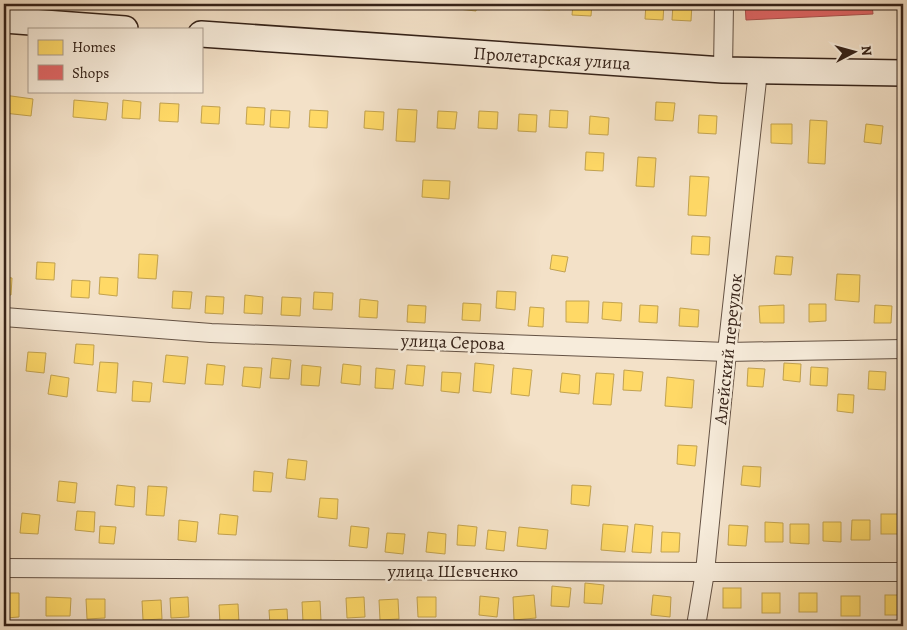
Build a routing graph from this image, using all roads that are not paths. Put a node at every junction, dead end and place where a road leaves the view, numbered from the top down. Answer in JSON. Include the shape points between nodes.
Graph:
{"nodes":[{"id":1,"x":724,"y":4,"type":"edge"},
{"id":2,"x":4,"y":20,"type":"edge"},
{"id":3,"x":112,"y":28,"type":"edge"},
{"id":4,"x":202,"y":34,"type":"edge"},
{"id":5,"x":723,"y":70,"type":"junction"},
{"id":6,"x":758,"y":71,"type":"junction"},
{"id":7,"x":903,"y":73,"type":"edge"},
{"id":8,"x":4,"y":316,"type":"edge"},
{"id":9,"x":903,"y":349,"type":"edge"},
{"id":10,"x":727,"y":352,"type":"junction"},
{"id":11,"x":4,"y":568,"type":"edge"},
{"id":12,"x":705,"y":572,"type":"junction"},
{"id":13,"x":903,"y":572,"type":"edge"},
{"id":14,"x":696,"y":626,"type":"edge"}],
"edges":[{"from":1,"to":5,"type":"street"},
{"from":2,"to":3,"type":"main road"},
{"from":4,"to":5,"type":"main road","name":"Пролетарская улица"},
{"from":5,"to":6,"type":"main road","name":"Пролетарская улица"},
{"from":6,"to":7,"type":"main road","name":"Пролетарская улица"},
{"from":6,"to":10,"type":"street","name":"Алейский переулок"},
{"from":8,"to":10,"type":"street","name":"улица Серова","via":[[211,333]]},
{"from":9,"to":10,"type":"street","name":"улица Серова"},
{"from":10,"to":12,"type":"street","name":"Алейский переулок"},
{"from":11,"to":12,"type":"street","name":"улица Шевченко"},
{"from":12,"to":13,"type":"street","name":"улица Шевченко"},
{"from":12,"to":14,"type":"street","name":"Алейский переулок"}]}
